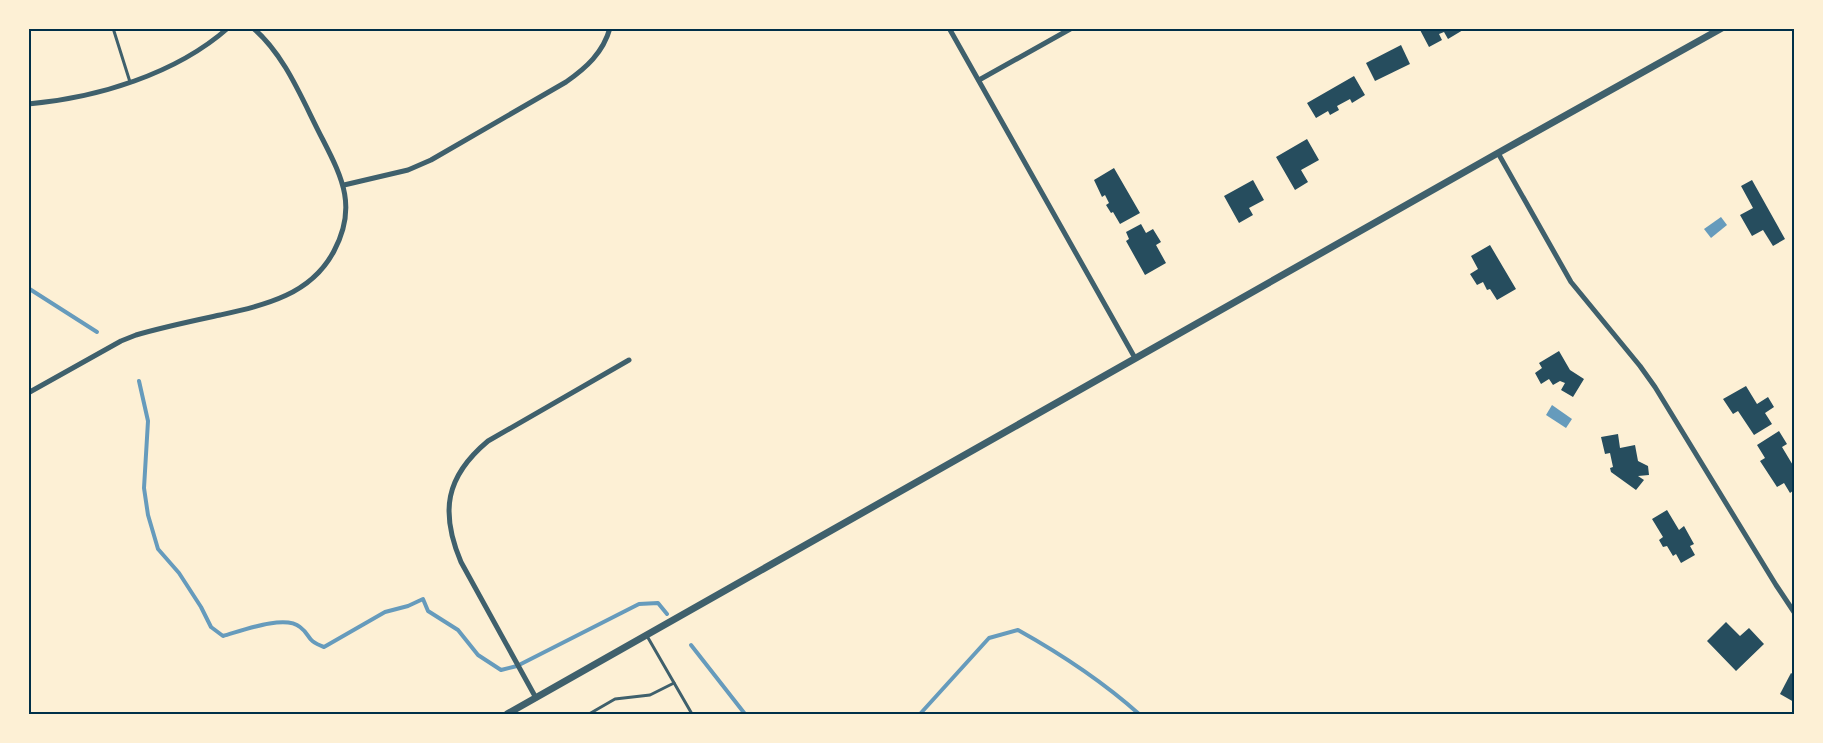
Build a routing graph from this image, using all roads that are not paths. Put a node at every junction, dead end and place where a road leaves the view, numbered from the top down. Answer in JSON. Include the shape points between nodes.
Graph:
{"nodes":[{"id":1,"x":113,"y":28,"type":"edge"},
{"id":2,"x":228,"y":28,"type":"edge"},
{"id":3,"x":253,"y":28,"type":"edge"},
{"id":4,"x":610,"y":28,"type":"edge"},
{"id":5,"x":949,"y":28,"type":"edge"},
{"id":6,"x":1072,"y":28,"type":"edge"},
{"id":7,"x":1722,"y":28,"type":"edge"},
{"id":8,"x":979,"y":80,"type":"junction"},
{"id":9,"x":130,"y":82,"type":"junction"},
{"id":10,"x":28,"y":104,"type":"edge"},
{"id":11,"x":1498,"y":153,"type":"junction"},
{"id":12,"x":344,"y":185,"type":"junction"},
{"id":13,"x":1135,"y":358,"type":"junction"},
{"id":14,"x":629,"y":360,"type":"dead end"},
{"id":15,"x":28,"y":393,"type":"edge"},
{"id":16,"x":1794,"y":612,"type":"edge"},
{"id":17,"x":646,"y":635,"type":"junction"},
{"id":18,"x":674,"y":683,"type":"junction"},
{"id":19,"x":536,"y":698,"type":"junction"},
{"id":20,"x":507,"y":714,"type":"edge"},
{"id":21,"x":589,"y":714,"type":"edge"},
{"id":22,"x":692,"y":714,"type":"edge"}],
"edges":[{"from":1,"to":9,"type":"lane"},
{"from":2,"to":9,"type":"street","via":[[171,66]]},
{"from":3,"to":12,"type":"street","via":[[280,61]]},
{"from":4,"to":12,"type":"street","via":[[599,53],[566,82],[431,160],[408,170]]},
{"from":5,"to":8,"type":"street"},
{"from":6,"to":8,"type":"street"},
{"from":7,"to":11,"type":"street"},
{"from":8,"to":13,"type":"street"},
{"from":9,"to":10,"type":"street","via":[[89,95]]},
{"from":11,"to":13,"type":"street"},
{"from":11,"to":16,"type":"street","via":[[1571,282],[1655,387]]},
{"from":12,"to":15,"type":"street","via":[[343,230],[330,260],[308,283],[268,303],[136,335]]},
{"from":13,"to":17,"type":"street"},
{"from":14,"to":19,"type":"street","via":[[488,441],[471,456],[450,494],[452,541]]},
{"from":17,"to":18,"type":"lane"},
{"from":17,"to":19,"type":"street"},
{"from":18,"to":21,"type":"lane","via":[[650,695],[615,699]]},
{"from":18,"to":22,"type":"lane"},
{"from":19,"to":20,"type":"street"}]}
